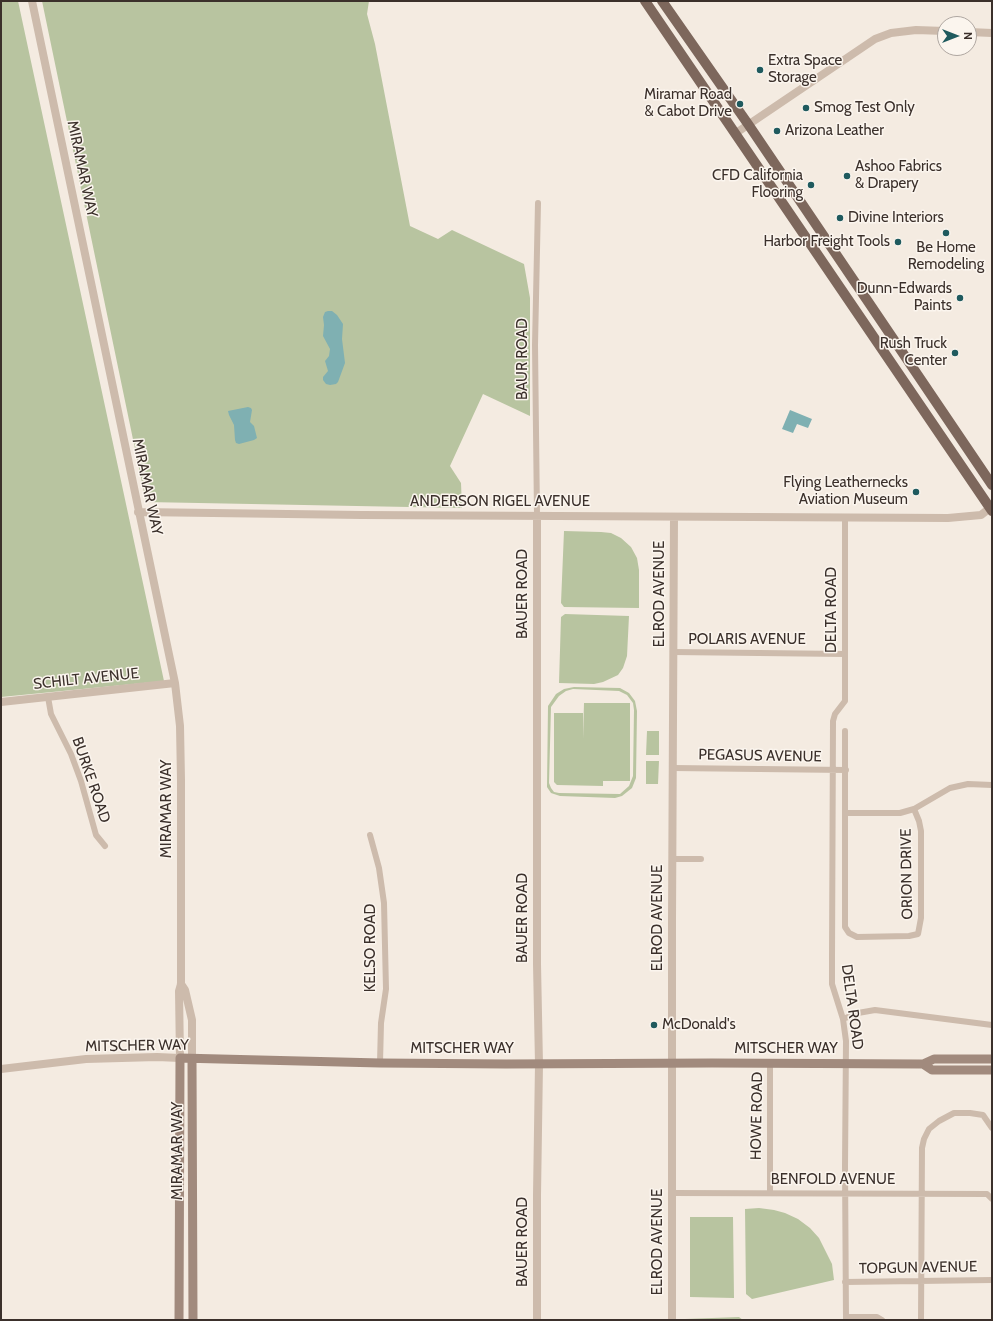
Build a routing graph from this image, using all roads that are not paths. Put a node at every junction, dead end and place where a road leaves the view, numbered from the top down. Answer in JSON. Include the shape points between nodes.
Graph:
{"nodes":[{"id":1,"x":32,"y":1,"type":"edge"},
{"id":2,"x":645,"y":1,"type":"edge"},
{"id":3,"x":662,"y":1,"type":"edge"},
{"id":4,"x":937,"y":31,"type":"edge"},
{"id":5,"x":977,"y":32,"type":"edge"},
{"id":6,"x":992,"y":33,"type":"edge"},
{"id":7,"x":748,"y":124,"type":"junction"},
{"id":8,"x":736,"y":133,"type":"junction"},
{"id":9,"x":538,"y":203,"type":"dead end"},
{"id":10,"x":992,"y":485,"type":"edge"},
{"id":11,"x":991,"y":510,"type":"edge"},
{"id":12,"x":138,"y":512,"type":"junction"},
{"id":13,"x":537,"y":516,"type":"junction"},
{"id":14,"x":674,"y":517,"type":"junction"},
{"id":15,"x":845,"y":518,"type":"junction"},
{"id":16,"x":673,"y":652,"type":"junction"},
{"id":17,"x":845,"y":654,"type":"junction"},
{"id":18,"x":175,"y":683,"type":"junction"},
{"id":19,"x":48,"y":697,"type":"junction"},
{"id":20,"x":1,"y":702,"type":"edge"},
{"id":21,"x":845,"y":731,"type":"dead end"},
{"id":22,"x":673,"y":768,"type":"junction"},
{"id":23,"x":833,"y":769,"type":"junction"},
{"id":24,"x":846,"y":770,"type":"junction"},
{"id":25,"x":992,"y":785,"type":"edge"},
{"id":26,"x":914,"y":809,"type":"junction"},
{"id":27,"x":846,"y":813,"type":"junction"},
{"id":28,"x":370,"y":835,"type":"dead end"},
{"id":29,"x":105,"y":846,"type":"dead end"},
{"id":30,"x":672,"y":859,"type":"junction"},
{"id":31,"x":701,"y":859,"type":"dead end"},
{"id":32,"x":181,"y":984,"type":"junction"},
{"id":33,"x":843,"y":1019,"type":"junction"},
{"id":34,"x":992,"y":1024,"type":"edge"},
{"id":35,"x":180,"y":1058,"type":"junction"},
{"id":36,"x":192,"y":1059,"type":"junction"},
{"id":37,"x":992,"y":1059,"type":"edge"},
{"id":38,"x":380,"y":1063,"type":"junction"},
{"id":39,"x":770,"y":1063,"type":"junction"},
{"id":40,"x":845,"y":1063,"type":"junction"},
{"id":41,"x":539,"y":1064,"type":"junction"},
{"id":42,"x":672,"y":1064,"type":"junction"},
{"id":43,"x":923,"y":1064,"type":"junction"},
{"id":44,"x":1,"y":1069,"type":"edge"},
{"id":45,"x":992,"y":1070,"type":"edge"},
{"id":46,"x":992,"y":1128,"type":"edge"},
{"id":47,"x":673,"y":1193,"type":"junction"},
{"id":48,"x":770,"y":1193,"type":"junction"},
{"id":49,"x":845,"y":1193,"type":"junction"},
{"id":50,"x":922,"y":1193,"type":"junction"},
{"id":51,"x":992,"y":1199,"type":"edge"},
{"id":52,"x":922,"y":1280,"type":"junction"},
{"id":53,"x":992,"y":1280,"type":"edge"},
{"id":54,"x":845,"y":1282,"type":"junction"},
{"id":55,"x":846,"y":1319,"type":"edge"},
{"id":56,"x":179,"y":1320,"type":"edge"},
{"id":57,"x":193,"y":1320,"type":"edge"},
{"id":58,"x":537,"y":1320,"type":"edge"},
{"id":59,"x":672,"y":1320,"type":"edge"},
{"id":60,"x":882,"y":1320,"type":"edge"},
{"id":61,"x":921,"y":1320,"type":"edge"}],
"edges":[{"from":1,"to":12,"type":"street","name":"MIRAMAR WAY"},
{"from":2,"to":8,"type":"main road"},
{"from":3,"to":7,"type":"main road"},
{"from":4,"to":7,"type":"street","via":[[891,33],[876,39]]},
{"from":5,"to":6,"type":"street"},
{"from":7,"to":8,"type":"street"},
{"from":7,"to":10,"type":"main road"},
{"from":8,"to":11,"type":"main road"},
{"from":9,"to":13,"type":"street","name":"BAUR ROAD","via":[[535,345]]},
{"from":11,"to":15,"type":"street","name":"ANDERSON RIGEL AVENUE","via":[[981,515],[948,518]]},
{"from":12,"to":13,"type":"street","name":"ANDERSON RIGEL AVENUE"},
{"from":12,"to":18,"type":"street","name":"MIRAMAR WAY"},
{"from":13,"to":14,"type":"street","name":"ANDERSON RIGEL AVENUE"},
{"from":13,"to":41,"type":"street","name":"BAUER ROAD"},
{"from":14,"to":15,"type":"street","name":"ANDERSON RIGEL AVENUE"},
{"from":14,"to":16,"type":"street","name":"ELROD AVENUE"},
{"from":15,"to":17,"type":"street","name":"DELTA ROAD"},
{"from":16,"to":17,"type":"street","name":"POLARIS AVENUE"},
{"from":16,"to":22,"type":"street","name":"ELROD AVENUE"},
{"from":17,"to":23,"type":"street","name":"DELTA ROAD","via":[[845,701],[833,721]]},
{"from":18,"to":19,"type":"street","name":"SCHILT AVENUE"},
{"from":18,"to":32,"type":"street","name":"MIRAMAR WAY","via":[[180,726]]},
{"from":19,"to":20,"type":"street","name":"SCHILT AVENUE"},
{"from":19,"to":29,"type":"street","name":"BURKE ROAD","via":[[51,714],[81,781],[96,835]]},
{"from":21,"to":24,"type":"street"},
{"from":22,"to":23,"type":"street","name":"PEGASUS AVENUE"},
{"from":22,"to":30,"type":"street","name":"ELROD AVENUE"},
{"from":23,"to":24,"type":"street","name":"PEGASUS AVENUE"},
{"from":23,"to":33,"type":"street","name":"DELTA ROAD","via":[[832,984]]},
{"from":24,"to":27,"type":"street"},
{"from":25,"to":26,"type":"street","via":[[968,784],[950,788]]},
{"from":26,"to":27,"type":"street","via":[[900,813]]},
{"from":26,"to":27,"type":"street","name":"ORION DRIVE","via":[[921,831],[921,918],[918,934],[908,936],[857,937],[849,933],[845,927]]},
{"from":28,"to":38,"type":"street","name":"KELSO ROAD","via":[[379,868],[384,903],[386,989],[381,1023]]},
{"from":30,"to":31,"type":"street"},
{"from":30,"to":42,"type":"street","name":"ELROD AVENUE"},
{"from":32,"to":35,"type":"street","name":"MIRAMAR WAY"},
{"from":32,"to":36,"type":"street","name":"MIRAMAR WAY","via":[[185,990],[192,1020]]},
{"from":33,"to":34,"type":"street","via":[[875,1010]]},
{"from":33,"to":40,"type":"street","name":"DELTA ROAD"},
{"from":35,"to":36,"type":"main road","name":"MITSCHER WAY"},
{"from":35,"to":44,"type":"street","name":"MITSCHER WAY","via":[[86,1059]]},
{"from":35,"to":56,"type":"main road","name":"MIRAMAR WAY"},
{"from":36,"to":38,"type":"main road","name":"MITSCHER WAY"},
{"from":36,"to":57,"type":"main road","name":"MIRAMAR WAY"},
{"from":37,"to":43,"type":"main road","name":"MITSCHER WAY","via":[[934,1059]]},
{"from":38,"to":41,"type":"main road","name":"MITSCHER WAY"},
{"from":39,"to":40,"type":"main road","name":"MITSCHER WAY"},
{"from":39,"to":42,"type":"main road","name":"MITSCHER WAY"},
{"from":39,"to":48,"type":"street","name":"HOWE ROAD"},
{"from":40,"to":43,"type":"main road","name":"MITSCHER WAY"},
{"from":40,"to":49,"type":"street","name":"DELTA ROAD"},
{"from":41,"to":42,"type":"main road","name":"MITSCHER WAY"},
{"from":41,"to":58,"type":"street","name":"BAUER ROAD"},
{"from":42,"to":47,"type":"street","name":"ELROD AVENUE"},
{"from":43,"to":45,"type":"main road","name":"MITSCHER WAY","via":[[932,1070]]},
{"from":46,"to":50,"type":"street","via":[[983,1115],[954,1113],[929,1129],[922,1148]]},
{"from":47,"to":48,"type":"street","name":"BENFOLD AVENUE"},
{"from":47,"to":59,"type":"street","name":"ELROD AVENUE"},
{"from":48,"to":49,"type":"street","name":"BENFOLD AVENUE"},
{"from":49,"to":50,"type":"street","name":"BENFOLD AVENUE"},
{"from":49,"to":54,"type":"street","name":"DELTA ROAD"},
{"from":50,"to":51,"type":"street","name":"BENFOLD AVENUE","via":[[987,1194]]},
{"from":50,"to":52,"type":"street"},
{"from":52,"to":53,"type":"street","name":"TOPGUN AVENUE"},
{"from":52,"to":54,"type":"street","name":"TOPGUN AVENUE"},
{"from":52,"to":61,"type":"street"},
{"from":54,"to":55,"type":"street","name":"DELTA ROAD"},
{"from":55,"to":60,"type":"street","via":[[877,1317]]}]}
